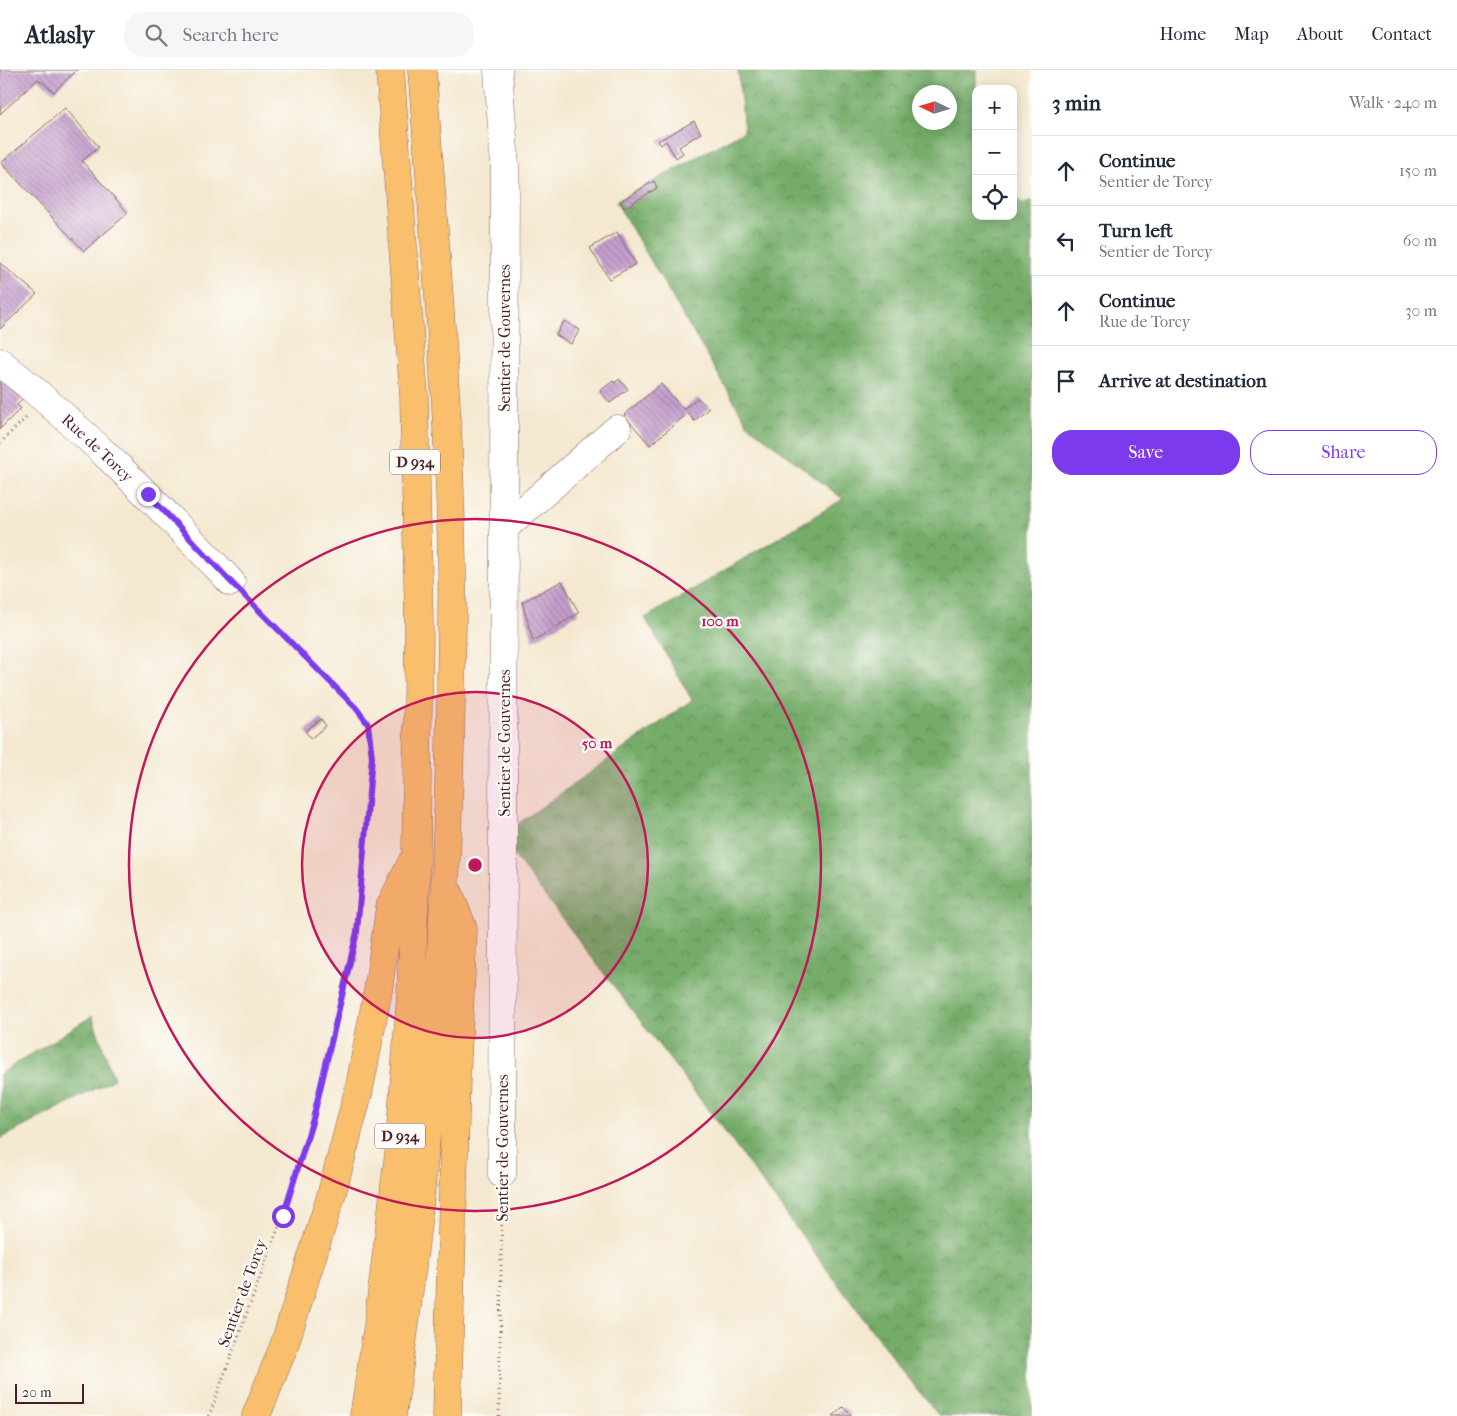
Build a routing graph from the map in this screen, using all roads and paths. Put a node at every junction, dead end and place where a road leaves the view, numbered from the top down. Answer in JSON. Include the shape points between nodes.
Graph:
{"nodes":[{"id":1,"x":390,"y":70,"type":"edge"},
{"id":2,"x":422,"y":70,"type":"edge"},
{"id":3,"x":498,"y":70,"type":"edge"},
{"id":4,"x":0,"y":362,"type":"edge"},
{"id":5,"x":45,"y":398,"type":"junction"},
{"id":6,"x":618,"y":429,"type":"dead end"},
{"id":7,"x":0,"y":444,"type":"edge"},
{"id":8,"x":505,"y":527,"type":"junction"},
{"id":9,"x":231,"y":582,"type":"joint"},
{"id":10,"x":416,"y":854,"type":"junction"},
{"id":11,"x":446,"y":885,"type":"junction"},
{"id":12,"x":502,"y":1174,"type":"joint"},
{"id":13,"x":209,"y":1416,"type":"edge"},
{"id":14,"x":256,"y":1416,"type":"edge"},
{"id":15,"x":364,"y":1416,"type":"edge"},
{"id":16,"x":392,"y":1416,"type":"edge"},
{"id":17,"x":447,"y":1416,"type":"edge"},
{"id":18,"x":499,"y":1416,"type":"edge"}],
"edges":[{"from":1,"to":10,"type":"highway","number":"D 934","via":[[414,396],[419,625]]},
{"from":2,"to":11,"type":"highway","number":"D 934","via":[[444,378],[452,565]]},
{"from":3,"to":8,"type":"street","name":"Sentier de Gouvernes","via":[[505,166]]},
{"from":4,"to":5,"type":"street","name":"Rue de Torcy"},
{"from":5,"to":7,"type":"path"},
{"from":5,"to":9,"type":"street","name":"Rue de Torcy","via":[[148,494]]},
{"from":6,"to":8,"type":"street"},
{"from":8,"to":12,"type":"street","name":"Sentier de Gouvernes"},
{"from":9,"to":13,"type":"path","name":"Sentier de Torcy","via":[[356,708],[368,724],[372,757],[357,932],[313,1119],[280,1225]]},
{"from":10,"to":14,"type":"highway","via":[[390,907],[360,1081],[331,1196],[284,1346]]},
{"from":10,"to":15,"type":"highway","number":"D 934","via":[[411,995],[399,1153]]},
{"from":11,"to":16,"type":"highway","number":"D 934","via":[[428,1130],[405,1333]]},
{"from":11,"to":17,"type":"highway","via":[[462,929]]},
{"from":12,"to":18,"type":"path","name":"Sentier de Gouvernes"}]}
